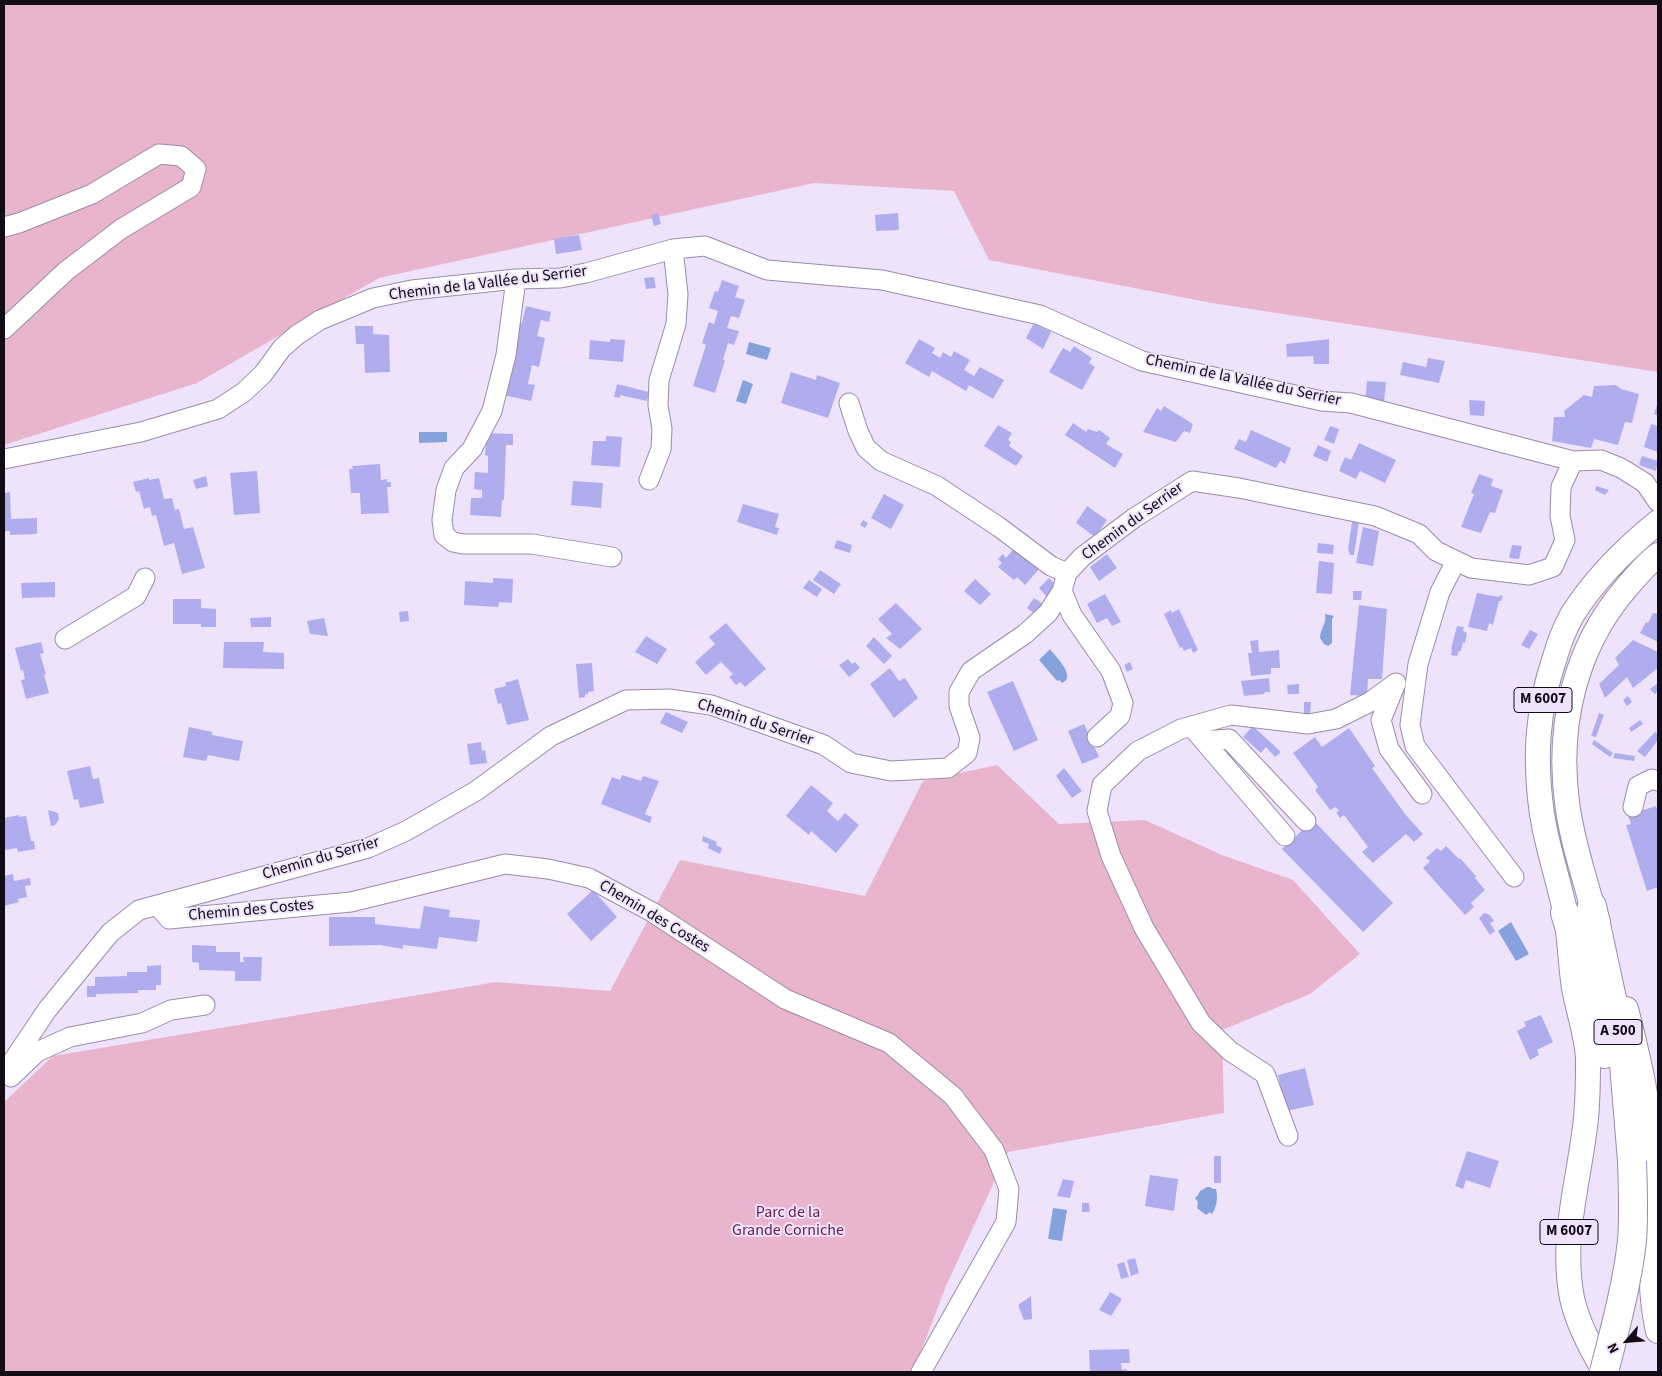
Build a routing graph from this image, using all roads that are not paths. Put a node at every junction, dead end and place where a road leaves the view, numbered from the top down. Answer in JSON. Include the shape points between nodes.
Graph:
{"nodes":[{"id":1,"x":4,"y":227,"type":"edge"},
{"id":2,"x":673,"y":249,"type":"junction"},
{"id":3,"x":516,"y":279,"type":"junction"},
{"id":4,"x":4,"y":329,"type":"edge"},
{"id":5,"x":849,"y":403,"type":"dead end"},
{"id":6,"x":4,"y":459,"type":"edge"},
{"id":7,"x":1572,"y":460,"type":"junction"},
{"id":8,"x":649,"y":480,"type":"dead end"},
{"id":9,"x":1658,"y":502,"type":"edge"},
{"id":10,"x":1658,"y":522,"type":"edge"},
{"id":11,"x":1658,"y":555,"type":"edge"},
{"id":12,"x":612,"y":558,"type":"dead end"},
{"id":13,"x":1456,"y":560,"type":"junction"},
{"id":14,"x":144,"y":578,"type":"dead end"},
{"id":15,"x":1065,"y":582,"type":"junction"},
{"id":16,"x":65,"y":639,"type":"dead end"},
{"id":17,"x":1418,"y":664,"type":"junction"},
{"id":18,"x":1396,"y":683,"type":"junction"},
{"id":19,"x":1192,"y":726,"type":"junction"},
{"id":20,"x":1097,"y":737,"type":"dead end"},
{"id":21,"x":1204,"y":741,"type":"junction"},
{"id":22,"x":1658,"y":781,"type":"edge"},
{"id":23,"x":1422,"y":794,"type":"dead end"},
{"id":24,"x":1633,"y":807,"type":"dead end"},
{"id":25,"x":1306,"y":821,"type":"dead end"},
{"id":26,"x":1286,"y":836,"type":"dead end"},
{"id":27,"x":1514,"y":878,"type":"dead end"},
{"id":28,"x":156,"y":905,"type":"junction"},
{"id":29,"x":1592,"y":906,"type":"junction"},
{"id":30,"x":1565,"y":913,"type":"junction"},
{"id":31,"x":205,"y":1005,"type":"dead end"},
{"id":32,"x":4,"y":1074,"type":"edge"},
{"id":33,"x":4,"y":1080,"type":"edge"},
{"id":34,"x":1288,"y":1136,"type":"dead end"},
{"id":35,"x":1624,"y":1161,"type":"junction"},
{"id":36,"x":1658,"y":1331,"type":"edge"},
{"id":37,"x":921,"y":1372,"type":"edge"},
{"id":38,"x":1588,"y":1372,"type":"edge"},
{"id":39,"x":1605,"y":1372,"type":"edge"}],
"edges":[{"from":1,"to":4,"type":"street","via":[[92,194],[159,154],[181,156],[196,169],[191,187],[121,229],[66,270]]},
{"from":2,"to":3,"type":"street","name":"Chemin de la Vallée du Serrier","via":[[586,274]]},
{"from":2,"to":7,"type":"street","name":"Chemin de la Vallée du Serrier","via":[[705,246],[766,270],[882,280],[1040,315],[1142,361],[1322,401],[1351,403]]},
{"from":2,"to":8,"type":"street","via":[[678,294],[676,324],[659,380],[661,449]]},
{"from":3,"to":6,"type":"street","name":"Chemin de la Vallée du Serrier","via":[[412,290],[373,298],[320,320],[297,335],[244,392],[218,409],[141,432]]},
{"from":3,"to":12,"type":"street","via":[[506,355],[492,411],[472,449],[454,468],[446,490],[442,520],[444,535],[452,542],[463,544],[532,544]]},
{"from":5,"to":15,"type":"street","via":[[866,448],[880,461],[937,486],[1051,566]]},
{"from":7,"to":9,"type":"street","name":"Chemin de la Vallée du Serrier","via":[[1601,460],[1621,468],[1645,483]]},
{"from":7,"to":13,"type":"street","via":[[1560,487],[1560,516],[1565,540],[1553,567],[1529,575],[1471,568]]},
{"from":10,"to":30,"type":"main road","number":"M 6007","via":[[1615,562],[1572,616],[1558,646],[1540,709],[1537,739],[1544,822]]},
{"from":11,"to":29,"type":"main road","number":"M 6007","via":[[1616,599],[1597,628],[1576,679],[1570,709],[1565,739],[1567,804]]},
{"from":13,"to":15,"type":"street","name":"Chemin du Serrier","via":[[1436,551],[1419,534],[1375,516],[1192,480],[1082,558]]},
{"from":13,"to":17,"type":"street","via":[[1440,592]]},
{"from":14,"to":16,"type":"street","via":[[136,596]]},
{"from":15,"to":20,"type":"street","via":[[1072,615],[1111,671],[1123,703],[1120,716]]},
{"from":15,"to":28,"type":"street","name":"Chemin du Serrier","via":[[1048,613],[1025,634],[971,670],[959,692],[959,706],[970,738],[967,753],[948,768],[891,771],[851,763],[824,745],[711,705],[669,699],[626,700],[551,736],[476,791],[406,831],[368,848]]},
{"from":17,"to":18,"type":"street"},
{"from":17,"to":27,"type":"street","via":[[1410,725],[1415,746]]},
{"from":18,"to":19,"type":"street","via":[[1370,702],[1336,718],[1308,724],[1231,715]]},
{"from":18,"to":23,"type":"street","via":[[1381,720],[1389,750]]},
{"from":19,"to":21,"type":"street"},
{"from":19,"to":34,"type":"street","via":[[1138,751],[1102,785],[1097,811],[1111,856],[1144,928],[1201,1023],[1230,1051],[1265,1074]]},
{"from":21,"to":25,"type":"street","via":[[1229,739]]},
{"from":21,"to":26,"type":"street"},
{"from":22,"to":24,"type":"street","via":[[1652,778],[1638,786]]},
{"from":28,"to":32,"type":"street","name":"Chemin du Serrier","via":[[139,910],[110,933],[46,1010]]},
{"from":28,"to":37,"type":"street","name":"Chemin des Costes","via":[[169,919],[351,902],[505,864],[548,869],[588,878],[652,912],[785,999],[889,1043],[953,1096],[994,1150],[1009,1189],[1006,1222]]},
{"from":29,"to":35,"type":"highway","number":"A 500","via":[[1624,1064]]},
{"from":29,"to":36,"type":"main road","number":"M 6007","via":[[1614,964],[1645,1095],[1653,1152],[1651,1286]]},
{"from":30,"to":35,"type":"highway","number":"A 500","via":[[1603,1047]]},
{"from":30,"to":39,"type":"main road","number":"M 6007","via":[[1574,989],[1588,1056],[1586,1119],[1570,1225],[1568,1263],[1572,1298],[1581,1326]]},
{"from":31,"to":33,"type":"street","via":[[172,1010],[142,1023],[70,1037],[37,1052],[8,1080]]},
{"from":35,"to":38,"type":"highway","number":"A 500","via":[[1617,1192],[1614,1250],[1606,1299]]},
{"from":35,"to":39,"type":"highway","number":"A 500","bridge":true,"via":[[1634,1211],[1632,1241]]}]}
